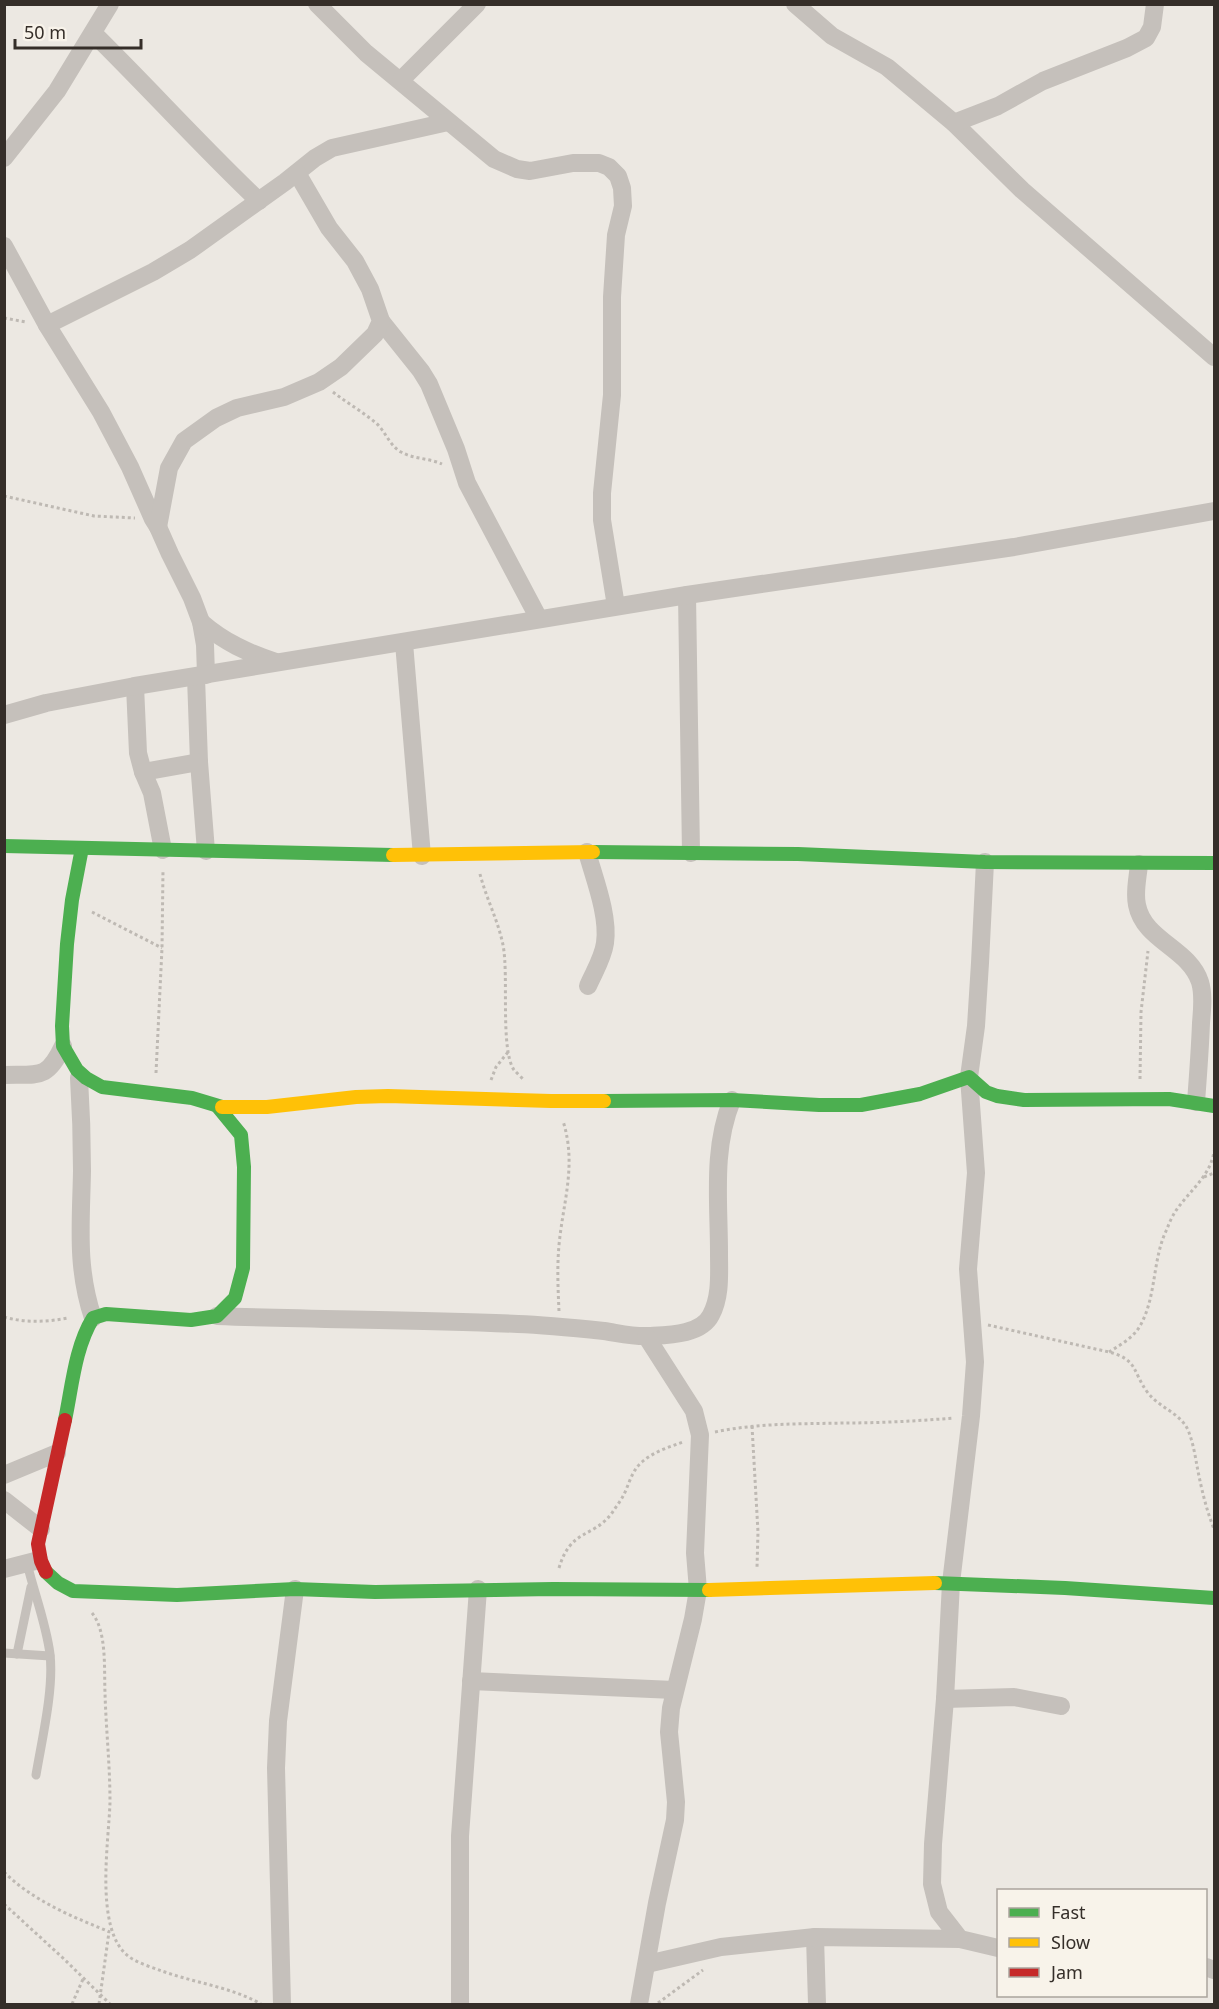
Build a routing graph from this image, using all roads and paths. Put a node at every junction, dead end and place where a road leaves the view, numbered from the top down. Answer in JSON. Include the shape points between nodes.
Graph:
{"nodes":[{"id":1,"x":110,"y":4,"type":"edge"},
{"id":2,"x":317,"y":4,"type":"edge"},
{"id":3,"x":477,"y":4,"type":"edge"},
{"id":4,"x":795,"y":4,"type":"edge"},
{"id":5,"x":1155,"y":4,"type":"edge"},
{"id":6,"x":93,"y":33,"type":"junction"},
{"id":7,"x":401,"y":80,"type":"junction"},
{"id":8,"x":448,"y":122,"type":"junction"},
{"id":9,"x":954,"y":123,"type":"junction"},
{"id":10,"x":4,"y":158,"type":"edge"},
{"id":11,"x":297,"y":173,"type":"junction"},
{"id":12,"x":259,"y":201,"type":"junction"},
{"id":13,"x":4,"y":246,"type":"edge"},
{"id":14,"x":381,"y":321,"type":"junction"},
{"id":15,"x":47,"y":326,"type":"junction"},
{"id":16,"x":1215,"y":357,"type":"edge"},
{"id":17,"x":319,"y":382,"type":"junction"},
{"id":18,"x":443,"y":464,"type":"dead end"},
{"id":19,"x":4,"y":496,"type":"edge"},
{"id":20,"x":1215,"y":511,"type":"edge"},
{"id":21,"x":156,"y":523,"type":"junction"},
{"id":22,"x":687,"y":595,"type":"junction"},
{"id":23,"x":616,"y":606,"type":"junction"},
{"id":24,"x":539,"y":619,"type":"junction"},
{"id":25,"x":201,"y":622,"type":"junction"},
{"id":26,"x":404,"y":643,"type":"junction"},
{"id":27,"x":278,"y":663,"type":"junction"},
{"id":28,"x":201,"y":676,"type":"junction"},
{"id":29,"x":135,"y":686,"type":"junction"},
{"id":30,"x":4,"y":715,"type":"edge"},
{"id":31,"x":199,"y":762,"type":"junction"},
{"id":32,"x":142,"y":772,"type":"junction"},
{"id":33,"x":4,"y":846,"type":"edge"},
{"id":34,"x":82,"y":848,"type":"junction"},
{"id":35,"x":163,"y":850,"type":"junction"},
{"id":36,"x":206,"y":851,"type":"junction"},
{"id":37,"x":587,"y":852,"type":"junction"},
{"id":38,"x":691,"y":853,"type":"junction"},
{"id":39,"x":476,"y":855,"type":"junction"},
{"id":40,"x":422,"y":856,"type":"junction"},
{"id":41,"x":984,"y":861,"type":"junction"},
{"id":42,"x":1215,"y":863,"type":"edge"},
{"id":43,"x":1139,"y":864,"type":"junction"},
{"id":44,"x":72,"y":900,"type":"junction"},
{"id":45,"x":1150,"y":930,"type":"junction"},
{"id":46,"x":162,"y":948,"type":"junction"},
{"id":47,"x":588,"y":986,"type":"dead end"},
{"id":48,"x":63,"y":1046,"type":"junction"},
{"id":49,"x":508,"y":1052,"type":"junction"},
{"id":50,"x":43,"y":1073,"type":"junction"},
{"id":51,"x":4,"y":1075,"type":"edge"},
{"id":52,"x":969,"y":1077,"type":"junction"},
{"id":53,"x":83,"y":1078,"type":"junction"},
{"id":54,"x":526,"y":1082,"type":"dead end"},
{"id":55,"x":156,"y":1093,"type":"junction"},
{"id":56,"x":484,"y":1098,"type":"junction"},
{"id":57,"x":1141,"y":1099,"type":"junction"},
{"id":58,"x":732,"y":1100,"type":"junction"},
{"id":59,"x":551,"y":1101,"type":"junction"},
{"id":60,"x":1196,"y":1102,"type":"junction"},
{"id":61,"x":1215,"y":1106,"type":"edge"},
{"id":62,"x":219,"y":1107,"type":"junction"},
{"id":63,"x":267,"y":1107,"type":"junction"},
{"id":64,"x":241,"y":1135,"type":"junction"},
{"id":65,"x":1215,"y":1151,"type":"edge"},
{"id":66,"x":1215,"y":1173,"type":"edge"},
{"id":67,"x":1203,"y":1178,"type":"junction"},
{"id":68,"x":92,"y":1315,"type":"junction"},
{"id":69,"x":217,"y":1316,"type":"junction"},
{"id":70,"x":4,"y":1317,"type":"edge"},
{"id":71,"x":972,"y":1321,"type":"junction"},
{"id":72,"x":560,"y":1328,"type":"junction"},
{"id":73,"x":646,"y":1336,"type":"junction"},
{"id":74,"x":1109,"y":1352,"type":"junction"},
{"id":75,"x":971,"y":1416,"type":"junction"},
{"id":76,"x":752,"y":1426,"type":"junction"},
{"id":77,"x":700,"y":1435,"type":"junction"},
{"id":78,"x":57,"y":1453,"type":"junction"},
{"id":79,"x":4,"y":1475,"type":"edge"},
{"id":80,"x":4,"y":1500,"type":"edge"},
{"id":81,"x":41,"y":1529,"type":"junction"},
{"id":82,"x":1215,"y":1529,"type":"edge"},
{"id":83,"x":33,"y":1562,"type":"junction"},
{"id":84,"x":4,"y":1569,"type":"edge"},
{"id":85,"x":951,"y":1583,"type":"junction"},
{"id":86,"x":32,"y":1584,"type":"junction"},
{"id":87,"x":553,"y":1588,"type":"junction"},
{"id":88,"x":753,"y":1588,"type":"junction"},
{"id":89,"x":295,"y":1589,"type":"junction"},
{"id":90,"x":478,"y":1590,"type":"junction"},
{"id":91,"x":698,"y":1590,"type":"junction"},
{"id":92,"x":73,"y":1591,"type":"junction"},
{"id":93,"x":1215,"y":1598,"type":"edge"},
{"id":94,"x":4,"y":1653,"type":"edge"},
{"id":95,"x":16,"y":1654,"type":"junction"},
{"id":96,"x":50,"y":1656,"type":"junction"},
{"id":97,"x":471,"y":1681,"type":"junction"},
{"id":98,"x":674,"y":1690,"type":"junction"},
{"id":99,"x":945,"y":1699,"type":"junction"},
{"id":100,"x":1061,"y":1706,"type":"dead end"},
{"id":101,"x":36,"y":1774,"type":"dead end"},
{"id":102,"x":4,"y":1872,"type":"edge"},
{"id":103,"x":4,"y":1904,"type":"edge"},
{"id":104,"x":110,"y":1930,"type":"junction"},
{"id":105,"x":815,"y":1937,"type":"junction"},
{"id":106,"x":960,"y":1939,"type":"junction"},
{"id":107,"x":721,"y":1947,"type":"junction"},
{"id":108,"x":997,"y":1948,"type":"edge"},
{"id":109,"x":647,"y":1964,"type":"junction"},
{"id":110,"x":84,"y":1978,"type":"junction"},
{"id":111,"x":100,"y":1993,"type":"junction"},
{"id":112,"x":72,"y":2004,"type":"edge"},
{"id":113,"x":99,"y":2004,"type":"edge"},
{"id":114,"x":110,"y":2004,"type":"edge"},
{"id":115,"x":261,"y":2004,"type":"edge"},
{"id":116,"x":282,"y":2004,"type":"edge"},
{"id":117,"x":460,"y":2004,"type":"edge"},
{"id":118,"x":639,"y":2004,"type":"edge"},
{"id":119,"x":656,"y":2004,"type":"edge"},
{"id":120,"x":817,"y":2004,"type":"edge"}],
"edges":[{"from":1,"to":6,"type":"street"},
{"from":2,"to":7,"type":"street","via":[[366,53]]},
{"from":3,"to":7,"type":"street"},
{"from":4,"to":9,"type":"street","via":[[832,36],[887,67]]},
{"from":5,"to":9,"type":"street","via":[[1146,38]]},
{"from":6,"to":10,"type":"street","via":[[57,91]]},
{"from":6,"to":12,"type":"street"},
{"from":7,"to":8,"type":"street"},
{"from":8,"to":11,"type":"street","via":[[332,148]]},
{"from":8,"to":23,"type":"street","via":[[494,159],[517,169],[599,163],[618,176],[623,206],[616,235],[612,394],[602,502]]},
{"from":9,"to":16,"type":"street","via":[[1023,190]]},
{"from":11,"to":12,"type":"street"},
{"from":11,"to":14,"type":"street","via":[[329,228],[355,261]]},
{"from":12,"to":15,"type":"street","via":[[153,272]]},
{"from":13,"to":15,"type":"street"},
{"from":14,"to":17,"type":"street","via":[[375,334]]},
{"from":14,"to":24,"type":"street","via":[[422,370],[467,483]]},
{"from":15,"to":21,"type":"street","via":[[101,412]]},
{"from":17,"to":18,"type":"path","via":[[375,422],[400,452]]},
{"from":17,"to":21,"type":"street","via":[[284,397],[237,408],[184,441],[169,468]]},
{"from":19,"to":21,"type":"path","via":[[94,516]]},
{"from":20,"to":22,"type":"street","via":[[1014,547]]},
{"from":21,"to":25,"type":"street"},
{"from":22,"to":23,"type":"street"},
{"from":22,"to":38,"type":"street"},
{"from":23,"to":24,"type":"street"},
{"from":24,"to":26,"type":"street"},
{"from":25,"to":27,"type":"street","via":[[234,646]]},
{"from":25,"to":28,"type":"street","via":[[205,645]]},
{"from":26,"to":27,"type":"street"},
{"from":26,"to":40,"type":"street"},
{"from":27,"to":28,"type":"street"},
{"from":28,"to":29,"type":"street"},
{"from":28,"to":31,"type":"street"},
{"from":29,"to":30,"type":"street"},
{"from":29,"to":32,"type":"street"},
{"from":31,"to":32,"type":"street"},
{"from":31,"to":36,"type":"street"},
{"from":32,"to":35,"type":"street","via":[[152,793]]},
{"from":33,"to":34,"type":"street"},
{"from":34,"to":35,"type":"street"},
{"from":34,"to":44,"type":"street"},
{"from":35,"to":36,"type":"street"},
{"from":35,"to":46,"type":"path"},
{"from":36,"to":40,"type":"street"},
{"from":37,"to":38,"type":"street"},
{"from":37,"to":39,"type":"street"},
{"from":37,"to":47,"type":"street","via":[[605,942]]},
{"from":38,"to":41,"type":"street"},
{"from":39,"to":40,"type":"street"},
{"from":39,"to":49,"type":"path","via":[[503,944]]},
{"from":41,"to":43,"type":"street"},
{"from":41,"to":52,"type":"street","via":[[979,984]]},
{"from":42,"to":43,"type":"street"},
{"from":43,"to":45,"type":"street","via":[[1136,904]]},
{"from":44,"to":46,"type":"path"},
{"from":44,"to":48,"type":"street","via":[[63,988]]},
{"from":45,"to":57,"type":"path","via":[[1141,1012]]},
{"from":45,"to":60,"type":"street","via":[[1182,955],[1200,982]]},
{"from":46,"to":55,"type":"path"},
{"from":48,"to":50,"type":"street","via":[[51,1068]]},
{"from":48,"to":53,"type":"street"},
{"from":49,"to":54,"type":"path","via":[[513,1068]]},
{"from":49,"to":56,"type":"path","via":[[496,1067]]},
{"from":50,"to":51,"type":"street"},
{"from":50,"to":53,"type":"street"},
{"from":52,"to":57,"type":"street","via":[[986,1092],[1024,1100]]},
{"from":52,"to":58,"type":"street","via":[[920,1094],[861,1105]]},
{"from":52,"to":71,"type":"street","via":[[976,1173],[968,1269]]},
{"from":53,"to":55,"type":"street","via":[[102,1087]]},
{"from":53,"to":68,"type":"street","via":[[81,1254]]},
{"from":55,"to":62,"type":"street"},
{"from":56,"to":59,"type":"street"},
{"from":56,"to":63,"type":"street","via":[[356,1097]]},
{"from":57,"to":60,"type":"street"},
{"from":58,"to":59,"type":"street"},
{"from":58,"to":73,"type":"street","via":[[720,1138],[717,1303],[709,1319],[698,1328]]},
{"from":59,"to":72,"type":"path","via":[[562,1118],[569,1150],[569,1181],[558,1247]]},
{"from":60,"to":61,"type":"street"},
{"from":62,"to":63,"type":"street"},
{"from":62,"to":64,"type":"street"},
{"from":63,"to":64,"type":"street","via":[[247,1122]]},
{"from":64,"to":69,"type":"street","via":[[243,1268],[235,1298]]},
{"from":65,"to":67,"type":"path"},
{"from":66,"to":67,"type":"path"},
{"from":67,"to":74,"type":"path","via":[[1175,1212],[1165,1232],[1148,1308],[1139,1328]]},
{"from":68,"to":69,"type":"street","via":[[191,1320]]},
{"from":68,"to":70,"type":"path","via":[[35,1322]]},
{"from":68,"to":78,"type":"street"},
{"from":69,"to":72,"type":"street"},
{"from":71,"to":74,"type":"path"},
{"from":71,"to":75,"type":"street","via":[[975,1362]]},
{"from":72,"to":73,"type":"street"},
{"from":73,"to":77,"type":"street","via":[[694,1411]]},
{"from":74,"to":82,"type":"path","via":[[1123,1355],[1148,1393],[1178,1416],[1187,1430]]},
{"from":75,"to":76,"type":"path"},
{"from":75,"to":85,"type":"street"},
{"from":76,"to":77,"type":"path"},
{"from":76,"to":88,"type":"path","via":[[758,1532]]},
{"from":77,"to":87,"type":"path","via":[[638,1464],[610,1515],[570,1544]]},
{"from":77,"to":91,"type":"street","via":[[695,1542]]},
{"from":78,"to":79,"type":"street"},
{"from":78,"to":81,"type":"street"},
{"from":80,"to":81,"type":"street"},
{"from":81,"to":83,"type":"street"},
{"from":83,"to":84,"type":"street"},
{"from":83,"to":86,"type":"lane"},
{"from":83,"to":92,"type":"street","via":[[59,1586]]},
{"from":85,"to":88,"type":"street"},
{"from":85,"to":93,"type":"street"},
{"from":85,"to":99,"type":"street"},
{"from":86,"to":95,"type":"lane"},
{"from":86,"to":96,"type":"lane"},
{"from":87,"to":90,"type":"street"},
{"from":87,"to":91,"type":"street"},
{"from":88,"to":91,"type":"street"},
{"from":89,"to":90,"type":"street"},
{"from":89,"to":92,"type":"street","via":[[177,1594]]},
{"from":89,"to":116,"type":"street","via":[[276,1768]]},
{"from":90,"to":97,"type":"street"},
{"from":91,"to":98,"type":"street"},
{"from":92,"to":104,"type":"path","via":[[96,1617],[104,1659],[110,1795],[105,1867]]},
{"from":94,"to":95,"type":"lane"},
{"from":95,"to":96,"type":"lane"},
{"from":96,"to":101,"type":"lane"},
{"from":97,"to":98,"type":"street"},
{"from":97,"to":117,"type":"street","via":[[460,1836]]},
{"from":98,"to":109,"type":"street","via":[[669,1732],[675,1820]]},
{"from":99,"to":100,"type":"street","via":[[1014,1697]]},
{"from":99,"to":106,"type":"street","via":[[932,1884],[939,1912]]},
{"from":102,"to":104,"type":"path","via":[[49,1904]]},
{"from":103,"to":110,"type":"path"},
{"from":104,"to":111,"type":"path"},
{"from":104,"to":115,"type":"path","via":[[128,1956],[150,1967]]},
{"from":105,"to":106,"type":"street"},
{"from":105,"to":107,"type":"street"},
{"from":105,"to":120,"type":"street"},
{"from":106,"to":108,"type":"street"},
{"from":107,"to":109,"type":"street"},
{"from":107,"to":119,"type":"path","via":[[707,1967]]},
{"from":109,"to":118,"type":"street"},
{"from":110,"to":111,"type":"path"},
{"from":110,"to":112,"type":"path"},
{"from":111,"to":113,"type":"path"},
{"from":111,"to":114,"type":"path"}]}
